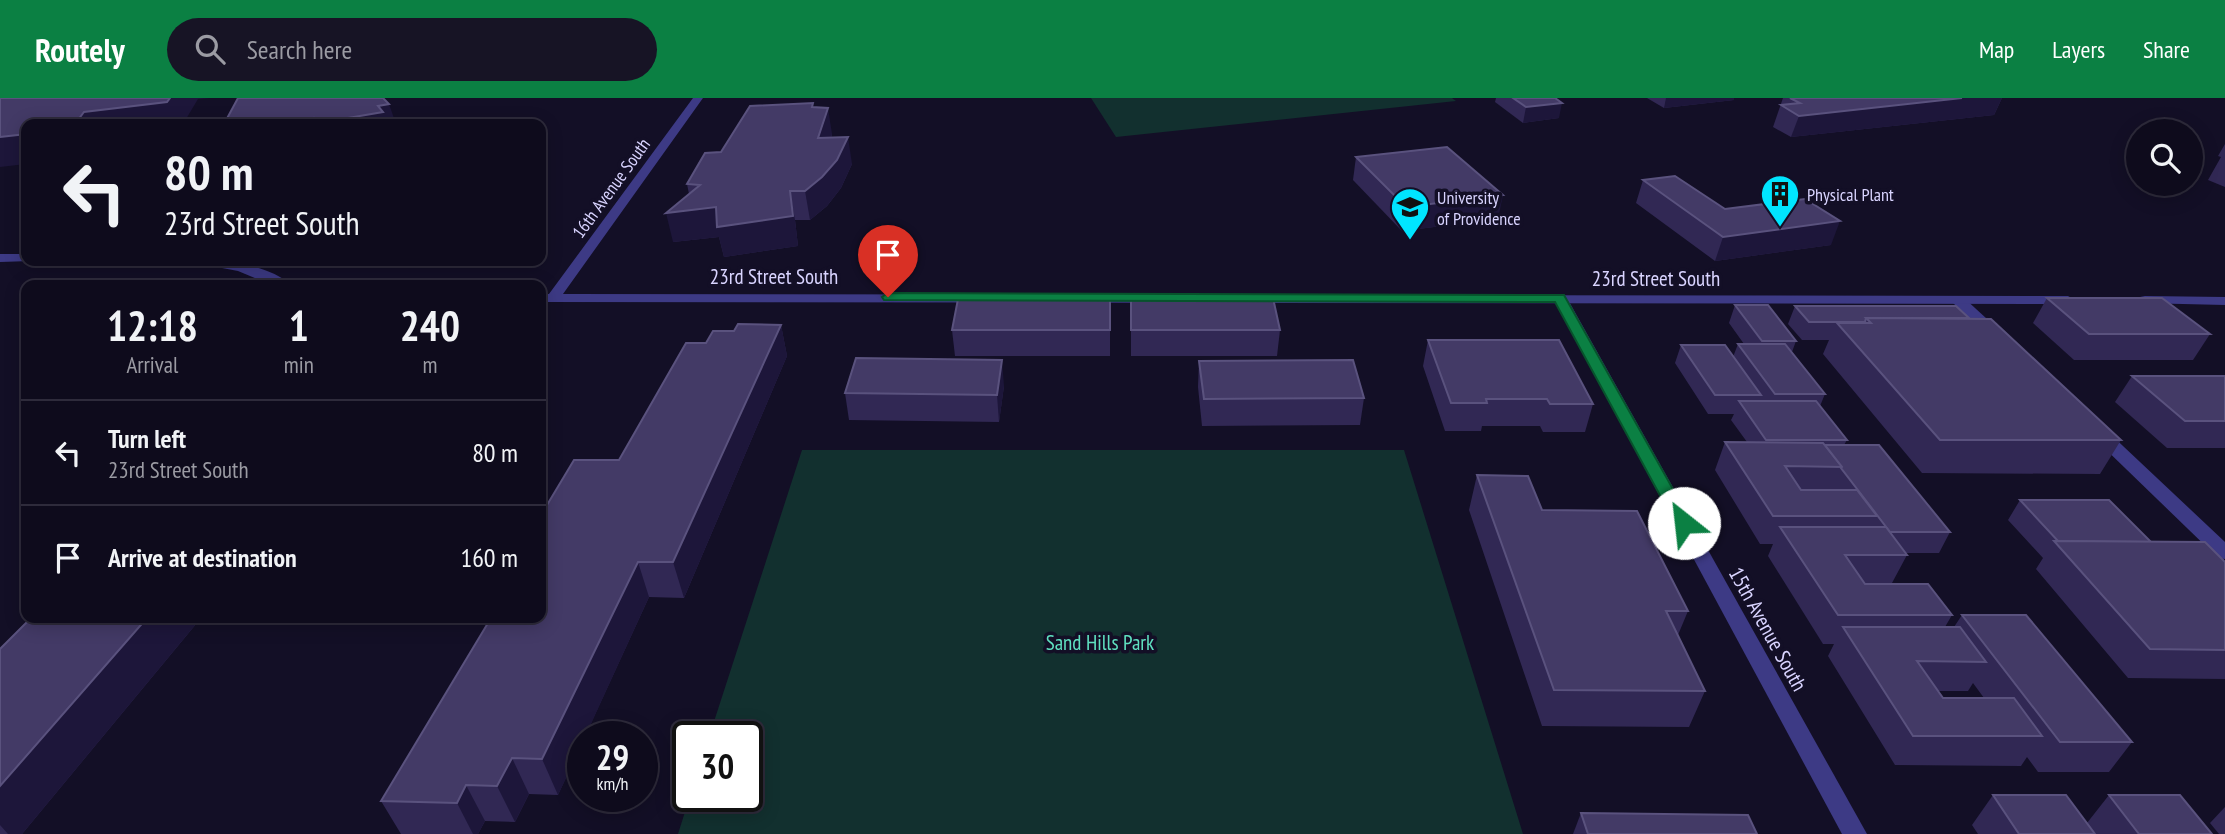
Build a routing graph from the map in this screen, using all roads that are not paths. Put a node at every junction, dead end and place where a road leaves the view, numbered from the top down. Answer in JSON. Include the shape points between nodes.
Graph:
{"nodes":[{"id":1,"x":698,"y":98,"type":"edge"},
{"id":2,"x":0,"y":258,"type":"edge"},
{"id":3,"x":21,"y":258,"type":"edge"},
{"id":4,"x":235,"y":266,"type":"edge"},
{"id":5,"x":272,"y":280,"type":"edge"},
{"id":6,"x":547,"y":298,"type":"edge"},
{"id":7,"x":1560,"y":298,"type":"junction"},
{"id":8,"x":1958,"y":300,"type":"junction"},
{"id":9,"x":2084,"y":300,"type":"edge"},
{"id":10,"x":2125,"y":300,"type":"edge"},
{"id":11,"x":2225,"y":301,"type":"edge"},
{"id":12,"x":2006,"y":345,"type":"edge"},
{"id":13,"x":2084,"y":418,"type":"edge"},
{"id":14,"x":2225,"y":553,"type":"edge"},
{"id":15,"x":1855,"y":834,"type":"edge"}],
"edges":[{"from":1,"to":6,"type":"street","name":"16th Avenue South"},
{"from":2,"to":3,"type":"street"},
{"from":4,"to":5,"type":"street"},
{"from":6,"to":7,"type":"street","name":"23rd Street South"},
{"from":7,"to":8,"type":"street","name":"23rd Street South"},
{"from":7,"to":15,"type":"street","name":"15th Avenue South"},
{"from":8,"to":9,"type":"street","name":"23rd Street South"},
{"from":8,"to":12,"type":"street"},
{"from":10,"to":11,"type":"street"},
{"from":13,"to":14,"type":"street"}]}
